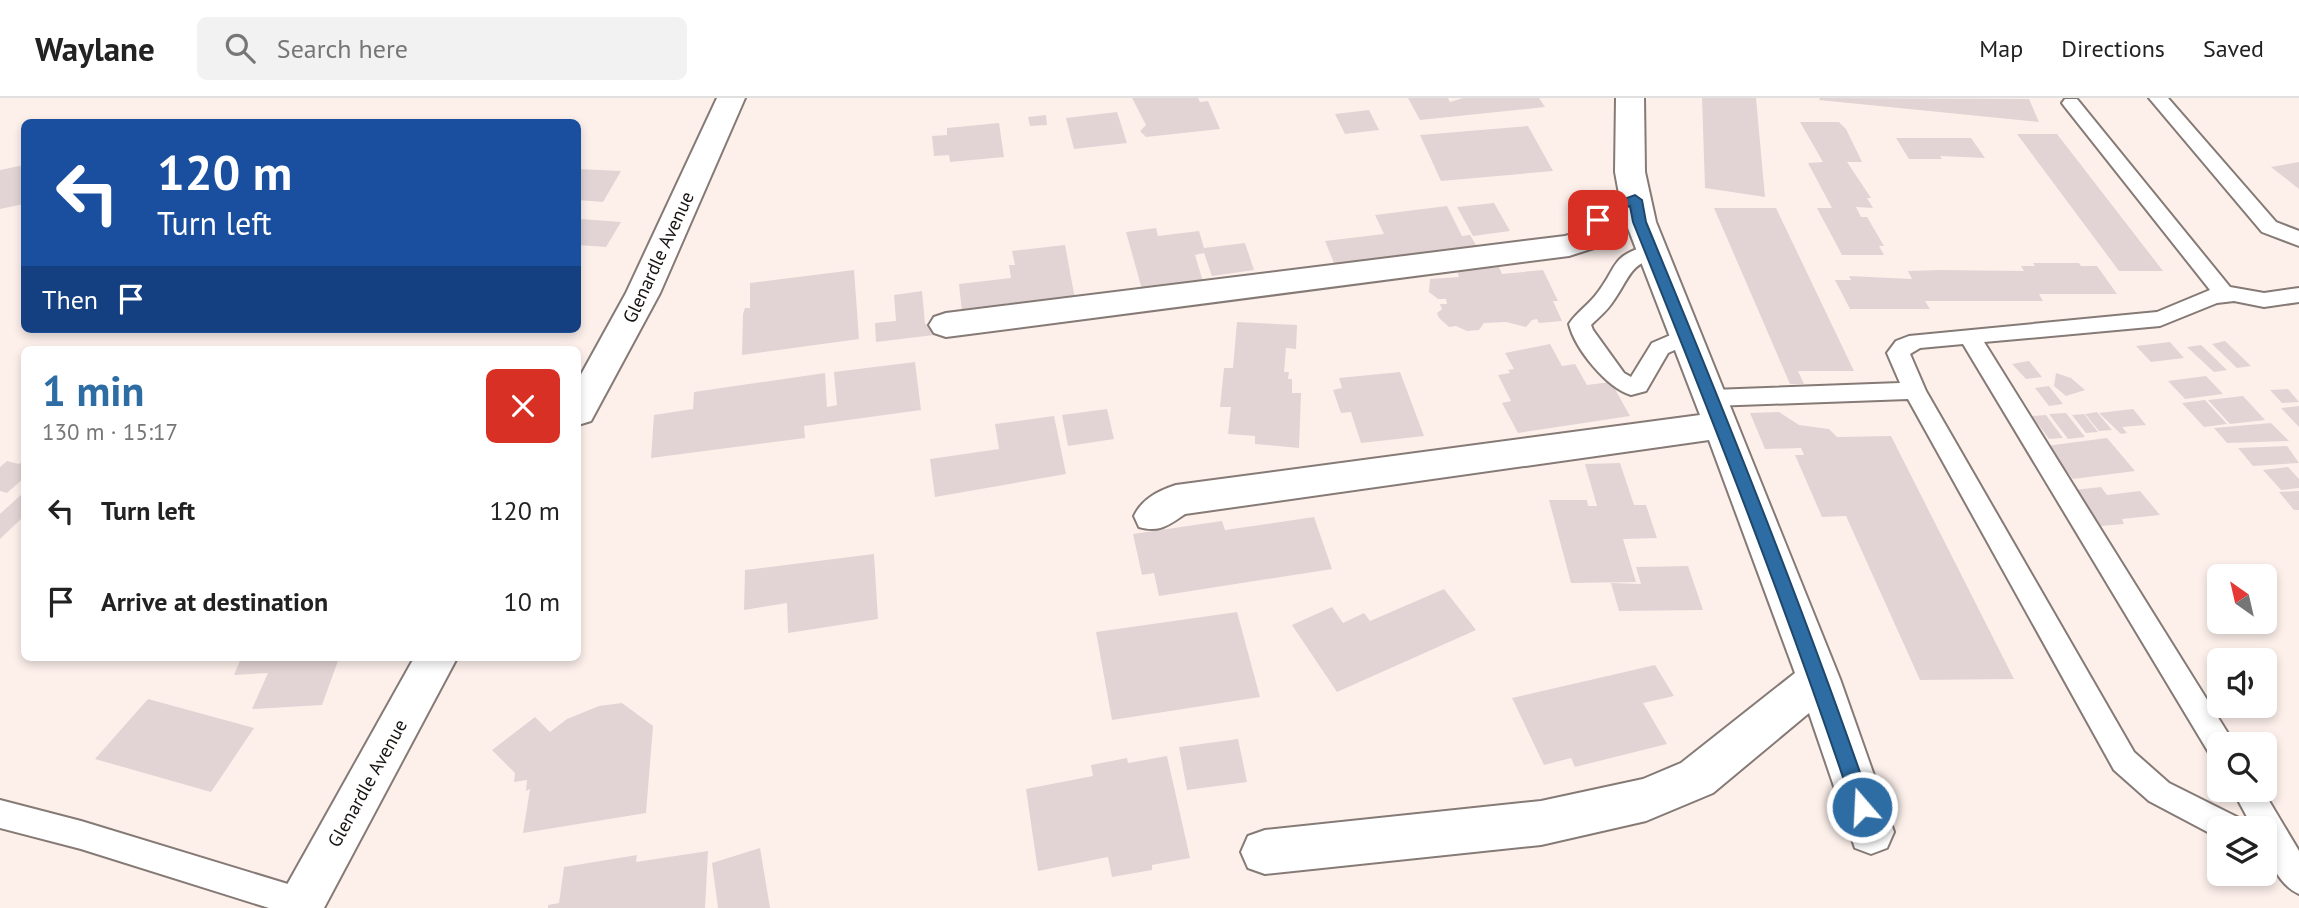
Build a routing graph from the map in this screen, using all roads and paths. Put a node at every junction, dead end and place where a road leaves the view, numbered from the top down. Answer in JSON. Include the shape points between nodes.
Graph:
{"nodes":[{"id":1,"x":731,"y":98,"type":"edge"},
{"id":2,"x":1630,"y":98,"type":"edge"},
{"id":3,"x":2158,"y":98,"type":"edge"},
{"id":4,"x":2071,"y":103,"type":"dead end"},
{"id":5,"x":1635,"y":200,"type":"junction"},
{"id":6,"x":2299,"y":239,"type":"edge"},
{"id":7,"x":1653,"y":251,"type":"junction"},
{"id":8,"x":2224,"y":295,"type":"junction"},
{"id":9,"x":2299,"y":295,"type":"edge"},
{"id":10,"x":946,"y":325,"type":"dead end"},
{"id":11,"x":1687,"y":336,"type":"junction"},
{"id":12,"x":1970,"y":337,"type":"junction"},
{"id":13,"x":1914,"y":391,"type":"junction"},
{"id":14,"x":581,"y":407,"type":"edge"},
{"id":15,"x":1717,"y":411,"type":"junction"},
{"id":16,"x":1153,"y":516,"type":"dead end"},
{"id":17,"x":434,"y":661,"type":"edge"},
{"id":18,"x":1819,"y":678,"type":"junction"},
{"id":19,"x":2212,"y":732,"type":"edge"},
{"id":20,"x":2253,"y":802,"type":"edge"},
{"id":21,"x":0,"y":814,"type":"edge"},
{"id":22,"x":2207,"y":817,"type":"edge"},
{"id":23,"x":1871,"y":832,"type":"dead end"},
{"id":24,"x":1265,"y":852,"type":"dead end"},
{"id":25,"x":2283,"y":859,"type":"edge"},
{"id":26,"x":299,"y":906,"type":"edge"}],
"edges":[{"from":1,"to":14,"type":"street","name":"Glenardle Avenue","via":[[643,293]]},
{"from":2,"to":5,"type":"street","via":[[1630,172]]},
{"from":3,"to":6,"type":"lane","via":[[2269,227]]},
{"from":4,"to":8,"type":"lane"},
{"from":5,"to":7,"type":"street"},
{"from":5,"to":10,"type":"street","via":[[1608,209],[1583,241],[1569,246]]},
{"from":7,"to":11,"type":"street"},
{"from":7,"to":11,"type":"lane","via":[[1635,254],[1619,267],[1601,303],[1580,324],[1582,332],[1616,379],[1631,387],[1638,385],[1660,348]]},
{"from":8,"to":9,"type":"lane","via":[[2264,300]]},
{"from":8,"to":12,"type":"lane","via":[[2160,319]]},
{"from":11,"to":15,"type":"street"},
{"from":12,"to":13,"type":"lane","via":[[1904,346],[1898,353]]},
{"from":12,"to":19,"type":"lane"},
{"from":13,"to":15,"type":"lane"},
{"from":13,"to":22,"type":"lane","via":[[2124,761],[2136,775]]},
{"from":15,"to":16,"type":"street","via":[[1176,500]]},
{"from":15,"to":18,"type":"street"},
{"from":17,"to":26,"type":"street","name":"Glenardle Avenue"},
{"from":18,"to":23,"type":"street"},
{"from":18,"to":24,"type":"street","via":[[1698,778],[1646,800],[1541,823]]},
{"from":20,"to":25,"type":"lane"},
{"from":21,"to":26,"type":"lane","via":[[81,835]]}]}
